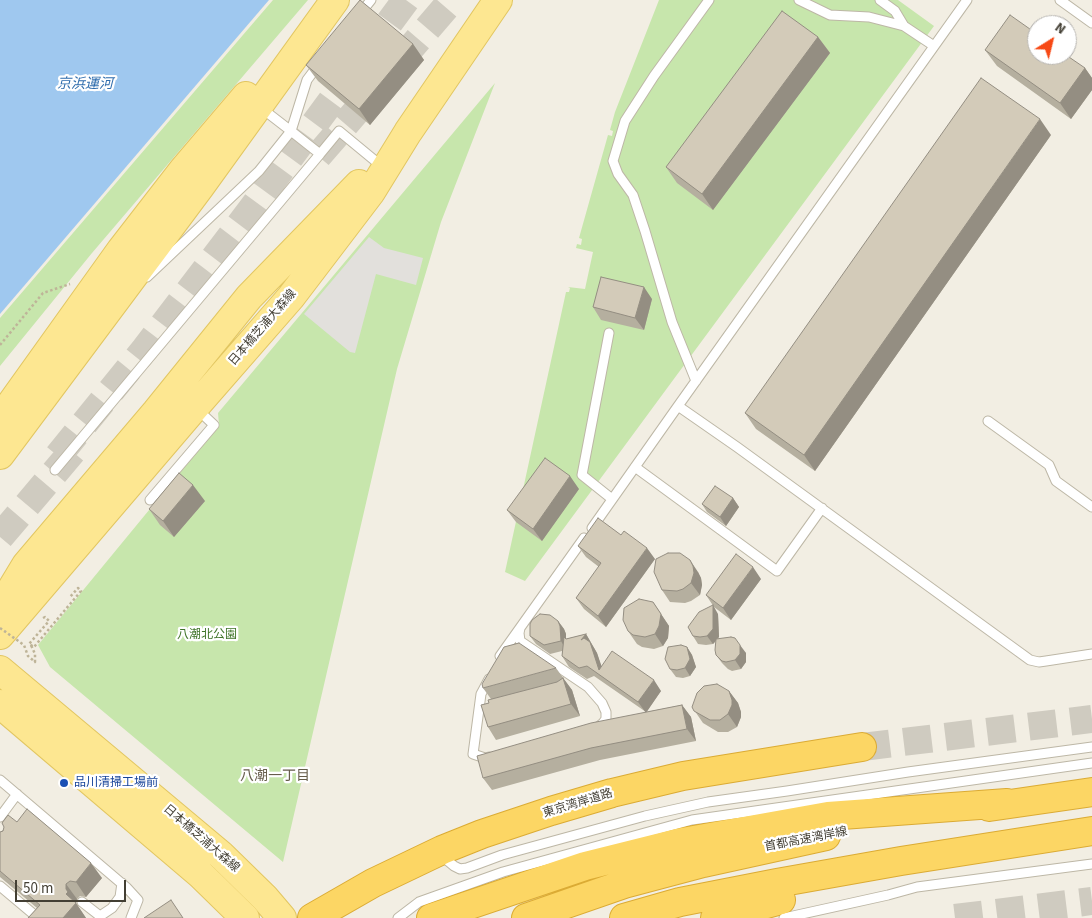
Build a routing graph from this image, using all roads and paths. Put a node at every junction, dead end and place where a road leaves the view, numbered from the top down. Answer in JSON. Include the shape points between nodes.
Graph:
{"nodes":[{"id":1,"x":328,"y":0,"type":"edge"},
{"id":2,"x":335,"y":0,"type":"edge"},
{"id":3,"x":371,"y":0,"type":"edge"},
{"id":4,"x":498,"y":0,"type":"edge"},
{"id":5,"x":709,"y":0,"type":"edge"},
{"id":6,"x":799,"y":0,"type":"edge"},
{"id":7,"x":880,"y":0,"type":"edge"},
{"id":8,"x":967,"y":0,"type":"edge"},
{"id":9,"x":1060,"y":0,"type":"edge"},
{"id":10,"x":354,"y":22,"type":"edge"},
{"id":11,"x":1092,"y":23,"type":"edge"},
{"id":12,"x":904,"y":26,"type":"junction"},
{"id":13,"x":934,"y":46,"type":"junction"},
{"id":14,"x":324,"y":58,"type":"edge"},
{"id":15,"x":258,"y":106,"type":"junction"},
{"id":16,"x":291,"y":131,"type":"junction"},
{"id":17,"x":408,"y":132,"type":"junction"},
{"id":18,"x":320,"y":154,"type":"junction"},
{"id":19,"x":379,"y":164,"type":"junction"},
{"id":20,"x":77,"y":282,"type":"dead end"},
{"id":21,"x":96,"y":326,"type":"junction"},
{"id":22,"x":609,"y":333,"type":"dead end"},
{"id":23,"x":0,"y":345,"type":"edge"},
{"id":24,"x":696,"y":381,"type":"junction"},
{"id":25,"x":678,"y":406,"type":"junction"},
{"id":26,"x":195,"y":407,"type":"junction"},
{"id":27,"x":0,"y":419,"type":"edge"},
{"id":28,"x":988,"y":421,"type":"dead end"},
{"id":29,"x":0,"y":455,"type":"edge"},
{"id":30,"x":635,"y":467,"type":"junction"},
{"id":31,"x":55,"y":470,"type":"dead end"},
{"id":32,"x":612,"y":499,"type":"junction"},
{"id":33,"x":150,"y":500,"type":"dead end"},
{"id":34,"x":1092,"y":506,"type":"edge"},
{"id":35,"x":822,"y":508,"type":"junction"},
{"id":36,"x":26,"y":564,"type":"junction"},
{"id":37,"x":0,"y":583,"type":"edge"},
{"id":38,"x":70,"y":597,"type":"dead end"},
{"id":39,"x":0,"y":608,"type":"edge"},
{"id":40,"x":45,"y":617,"type":"dead end"},
{"id":41,"x":0,"y":628,"type":"edge"},
{"id":42,"x":520,"y":628,"type":"junction"},
{"id":43,"x":0,"y":636,"type":"edge"},
{"id":44,"x":31,"y":645,"type":"junction"},
{"id":45,"x":0,"y":651,"type":"edge"},
{"id":46,"x":1092,"y":654,"type":"edge"},
{"id":47,"x":3,"y":673,"type":"edge"},
{"id":48,"x":0,"y":704,"type":"edge"},
{"id":49,"x":488,"y":708,"type":"edge"},
{"id":50,"x":479,"y":710,"type":"junction"},
{"id":51,"x":589,"y":729,"type":"edge"},
{"id":52,"x":862,"y":747,"type":"tunnel mouth"},
{"id":53,"x":1092,"y":747,"type":"edge"},
{"id":54,"x":494,"y":756,"type":"edge"},
{"id":55,"x":1092,"y":763,"type":"edge"},
{"id":56,"x":0,"y":780,"type":"edge"},
{"id":57,"x":1092,"y":792,"type":"edge"},
{"id":58,"x":18,"y":794,"type":"junction"},
{"id":59,"x":1007,"y":804,"type":"junction"},
{"id":60,"x":0,"y":817,"type":"edge"},
{"id":61,"x":1092,"y":831,"type":"edge"},
{"id":62,"x":442,"y":850,"type":"junction"},
{"id":63,"x":901,"y":861,"type":"junction"},
{"id":64,"x":1092,"y":864,"type":"edge"},
{"id":65,"x":122,"y":883,"type":"junction"},
{"id":66,"x":0,"y":886,"type":"edge"},
{"id":67,"x":82,"y":902,"type":"dead end"},
{"id":68,"x":38,"y":918,"type":"edge"},
{"id":69,"x":131,"y":918,"type":"edge"},
{"id":70,"x":245,"y":918,"type":"edge"},
{"id":71,"x":282,"y":918,"type":"edge"},
{"id":72,"x":312,"y":918,"type":"edge"},
{"id":73,"x":398,"y":918,"type":"edge"},
{"id":74,"x":431,"y":918,"type":"edge"},
{"id":75,"x":526,"y":918,"type":"edge"},
{"id":76,"x":624,"y":918,"type":"edge"},
{"id":77,"x":714,"y":918,"type":"edge"},
{"id":78,"x":784,"y":918,"type":"edge"}],
"edges":[{"from":1,"to":27,"type":"main road","via":[[183,170],[121,250]]},
{"from":2,"to":15,"type":"main road"},
{"from":3,"to":10,"type":"lane"},
{"from":4,"to":17,"type":"main road","name":"日本橋芝浦大森線"},
{"from":5,"to":24,"type":"lane","via":[[625,121],[613,161],[633,195],[672,322]]},
{"from":6,"to":12,"type":"lane","via":[[830,15],[869,17]]},
{"from":7,"to":12,"type":"lane","via":[[894,10]]},
{"from":8,"to":13,"type":"lane"},
{"from":9,"to":11,"type":"lane"},
{"from":12,"to":13,"type":"lane"},
{"from":13,"to":24,"type":"lane"},
{"from":14,"to":16,"type":"lane","via":[[307,80]]},
{"from":15,"to":16,"type":"lane"},
{"from":15,"to":21,"type":"main road"},
{"from":16,"to":18,"type":"lane"},
{"from":16,"to":21,"type":"lane","via":[[259,171]]},
{"from":17,"to":19,"type":"main road"},
{"from":17,"to":26,"type":"main road","name":"日本橋芝浦大森線","via":[[371,192],[327,251]]},
{"from":18,"to":19,"type":"lane","via":[[339,131]]},
{"from":18,"to":31,"type":"lane"},
{"from":19,"to":36,"type":"main road","via":[[249,297]]},
{"from":20,"to":23,"type":"path","via":[[43,293]]},
{"from":21,"to":29,"type":"main road"},
{"from":22,"to":32,"type":"lane","via":[[582,476]]},
{"from":24,"to":25,"type":"lane"},
{"from":25,"to":30,"type":"lane"},
{"from":25,"to":35,"type":"lane"},
{"from":26,"to":33,"type":"lane","via":[[214,425]]},
{"from":26,"to":43,"type":"main road","name":"日本橋芝浦大森線"},
{"from":28,"to":34,"type":"lane","via":[[1048,465],[1056,481]]},
{"from":30,"to":32,"type":"lane"},
{"from":30,"to":35,"type":"lane","via":[[777,571]]},
{"from":32,"to":42,"type":"lane"},
{"from":35,"to":46,"type":"lane","via":[[1030,660],[1039,662]]},
{"from":36,"to":37,"type":"main road"},
{"from":36,"to":39,"type":"main road"},
{"from":38,"to":44,"type":"path","via":[[78,588],[81,591],[34,647]]},
{"from":40,"to":44,"type":"path","via":[[49,621]]},
{"from":41,"to":44,"type":"path","bridge":true,"via":[[24,645],[28,656],[35,662]]},
{"from":42,"to":50,"type":"lane","via":[[494,668],[481,694]]},
{"from":42,"to":51,"type":"lane","via":[[520,641],[572,680],[588,687],[602,702],[606,712],[604,723]]},
{"from":45,"to":47,"type":"main road"},
{"from":47,"to":71,"type":"main road","name":"日本橋芝浦大森線","via":[[221,855]]},
{"from":48,"to":70,"type":"main road","via":[[200,874]]},
{"from":49,"to":50,"type":"lane"},
{"from":50,"to":54,"type":"lane","via":[[473,754],[485,758]]},
{"from":52,"to":62,"type":"highway","name":"東京湾岸道路","via":[[683,776],[612,793]]},
{"from":53,"to":62,"type":"lane","via":[[708,802],[502,855],[467,868],[460,869],[448,862]]},
{"from":55,"to":73,"type":"lane","via":[[692,820],[503,872],[419,902]]},
{"from":56,"to":58,"type":"lane"},
{"from":57,"to":59,"type":"highway","name":"首都高速湾岸線"},
{"from":58,"to":60,"type":"lane"},
{"from":58,"to":65,"type":"lane"},
{"from":59,"to":74,"type":"highway","via":[[828,816],[678,843],[585,866]]},
{"from":59,"to":75,"type":"highway","name":"首都高速湾岸線","via":[[788,843],[703,863],[624,884]]},
{"from":61,"to":63,"type":"highway"},
{"from":62,"to":72,"type":"highway","name":"東京湾岸道路","via":[[373,883]]},
{"from":63,"to":76,"type":"highway","via":[[689,900]]},
{"from":63,"to":77,"type":"highway","via":[[830,888]]},
{"from":64,"to":78,"type":"lane","via":[[917,887]]},
{"from":65,"to":67,"type":"lane","via":[[120,897],[100,916]]},
{"from":65,"to":69,"type":"lane","via":[[138,900]]},
{"from":66,"to":68,"type":"lane"}]}
